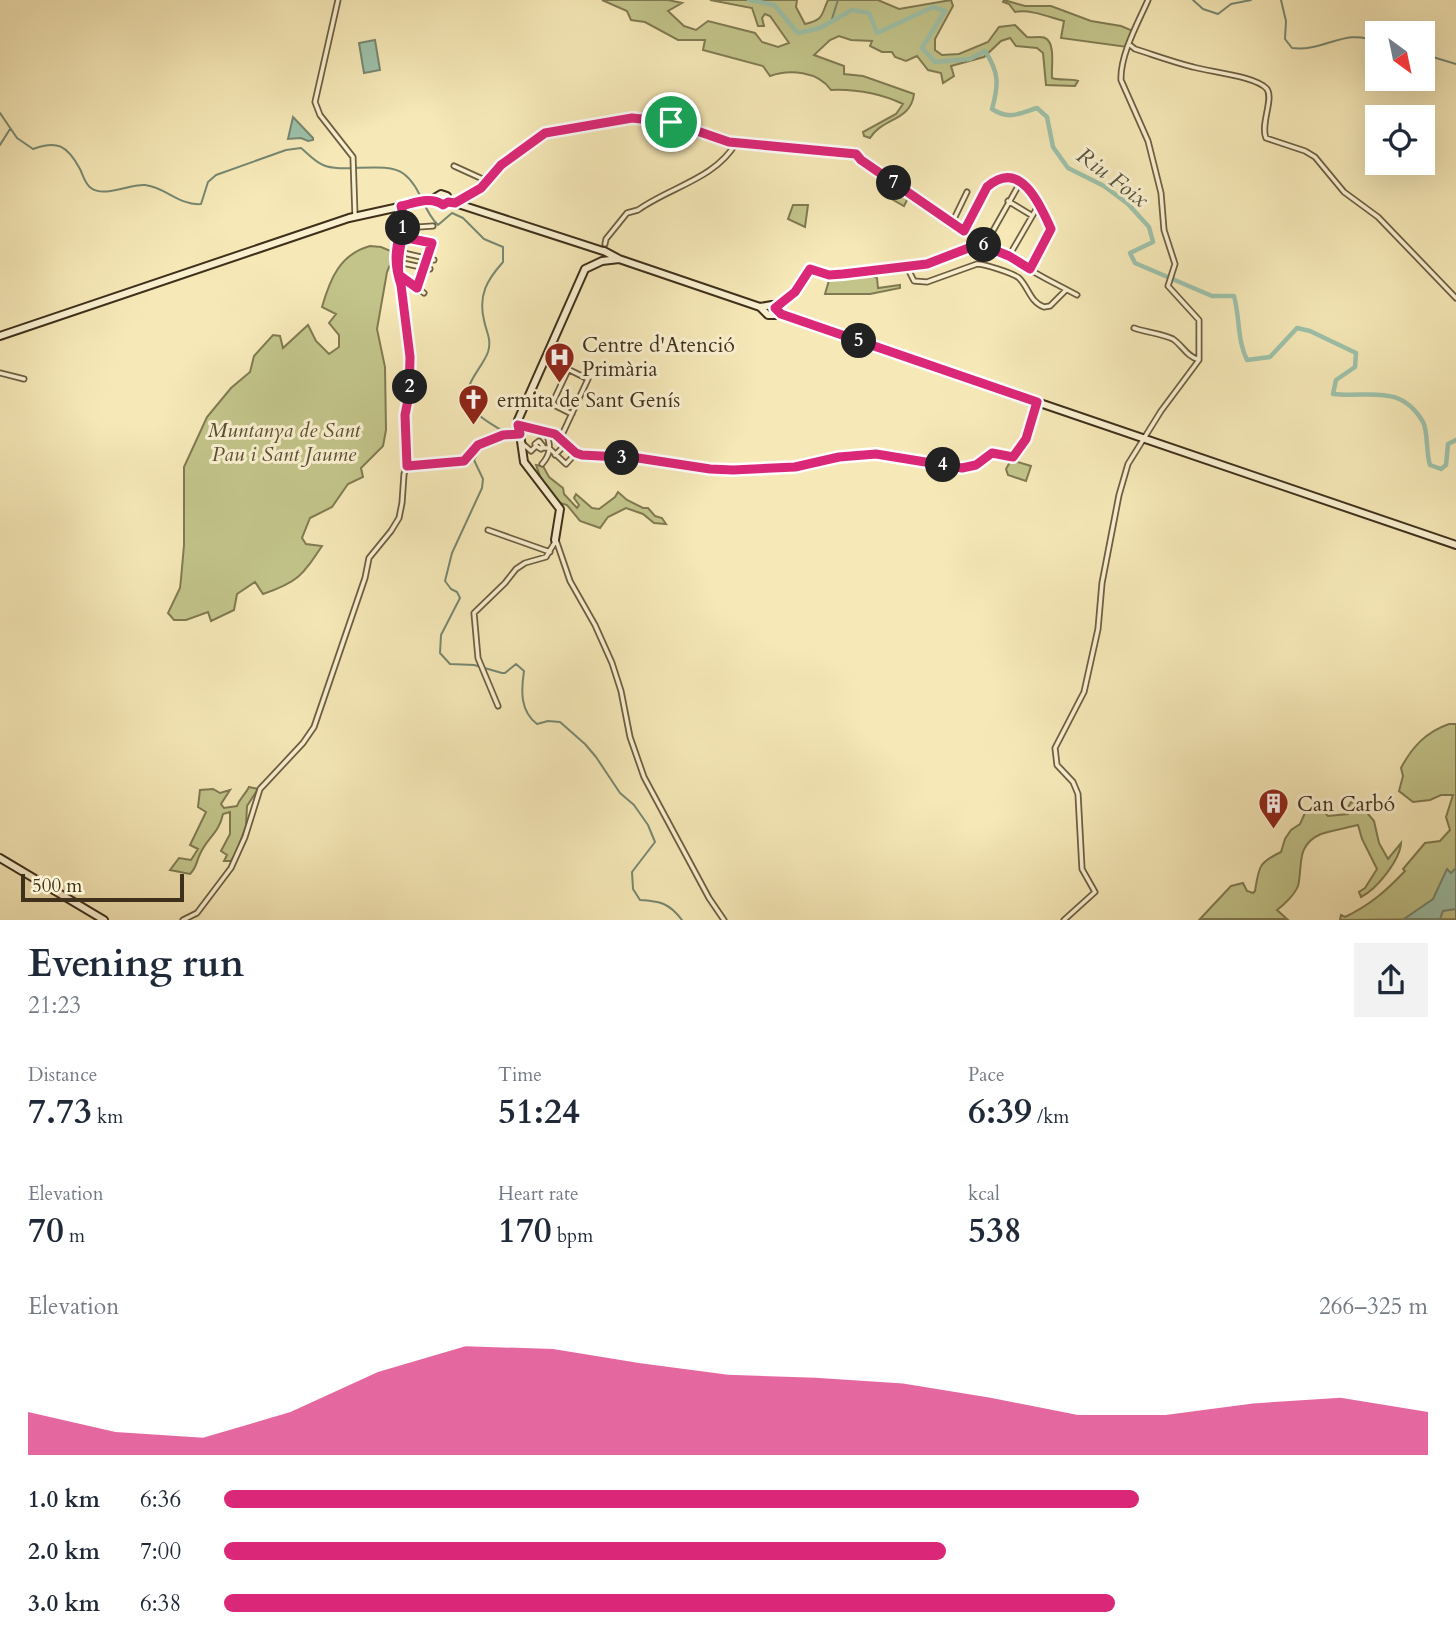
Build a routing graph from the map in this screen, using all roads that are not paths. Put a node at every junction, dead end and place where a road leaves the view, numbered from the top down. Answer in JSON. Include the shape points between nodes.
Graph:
{"nodes":[{"id":1,"x":338,"y":0,"type":"edge"},
{"id":2,"x":1148,"y":0,"type":"edge"},
{"id":3,"x":1130,"y":45,"type":"junction"},
{"id":4,"x":736,"y":143,"type":"junction"},
{"id":5,"x":454,"y":166,"type":"dead end"},
{"id":6,"x":487,"y":181,"type":"junction"},
{"id":7,"x":1021,"y":181,"type":"junction"},
{"id":8,"x":967,"y":192,"type":"dead end"},
{"id":9,"x":444,"y":199,"type":"junction"},
{"id":10,"x":1008,"y":201,"type":"junction"},
{"id":11,"x":401,"y":206,"type":"junction"},
{"id":12,"x":1038,"y":206,"type":"junction"},
{"id":13,"x":1031,"y":215,"type":"junction"},
{"id":14,"x":355,"y":216,"type":"junction"},
{"id":15,"x":952,"y":223,"type":"junction"},
{"id":16,"x":433,"y":226,"type":"dead end"},
{"id":17,"x":403,"y":227,"type":"junction"},
{"id":18,"x":964,"y":231,"type":"junction"},
{"id":19,"x":402,"y":237,"type":"junction"},
{"id":20,"x":985,"y":245,"type":"junction"},
{"id":21,"x":399,"y":252,"type":"junction"},
{"id":22,"x":604,"y":255,"type":"junction"},
{"id":23,"x":1009,"y":256,"type":"junction"},
{"id":24,"x":427,"y":257,"type":"junction"},
{"id":25,"x":434,"y":260,"type":"dead end"},
{"id":26,"x":398,"y":262,"type":"junction"},
{"id":27,"x":424,"y":267,"type":"junction"},
{"id":28,"x":907,"y":267,"type":"junction"},
{"id":29,"x":430,"y":269,"type":"dead end"},
{"id":30,"x":1030,"y":269,"type":"junction"},
{"id":31,"x":417,"y":288,"type":"junction"},
{"id":32,"x":1066,"y":290,"type":"junction"},
{"id":33,"x":424,"y":293,"type":"dead end"},
{"id":34,"x":1077,"y":295,"type":"dead end"},
{"id":35,"x":1456,"y":298,"type":"edge"},
{"id":36,"x":771,"y":309,"type":"junction"},
{"id":37,"x":1134,"y":328,"type":"dead end"},
{"id":38,"x":0,"y":336,"type":"edge"},
{"id":39,"x":545,"y":358,"type":"junction"},
{"id":40,"x":1199,"y":360,"type":"junction"},
{"id":41,"x":568,"y":370,"type":"junction"},
{"id":42,"x":0,"y":373,"type":"edge"},
{"id":43,"x":24,"y":379,"type":"dead end"},
{"id":44,"x":1037,"y":402,"type":"junction"},
{"id":45,"x":572,"y":414,"type":"junction"},
{"id":46,"x":518,"y":425,"type":"junction"},
{"id":47,"x":546,"y":431,"type":"junction"},
{"id":48,"x":520,"y":434,"type":"junction"},
{"id":49,"x":561,"y":437,"type":"junction"},
{"id":50,"x":1144,"y":438,"type":"junction"},
{"id":51,"x":521,"y":443,"type":"junction"},
{"id":52,"x":566,"y":444,"type":"junction"},
{"id":53,"x":549,"y":448,"type":"junction"},
{"id":54,"x":576,"y":453,"type":"junction"},
{"id":55,"x":555,"y":455,"type":"junction"},
{"id":56,"x":542,"y":464,"type":"dead end"},
{"id":57,"x":407,"y":466,"type":"junction"},
{"id":58,"x":488,"y":530,"type":"dead end"},
{"id":59,"x":555,"y":540,"type":"junction"},
{"id":60,"x":1456,"y":545,"type":"edge"},
{"id":61,"x":550,"y":552,"type":"junction"},
{"id":62,"x":498,"y":706,"type":"dead end"},
{"id":63,"x":0,"y":858,"type":"edge"},
{"id":64,"x":104,"y":919,"type":"edge"},
{"id":65,"x":183,"y":919,"type":"edge"},
{"id":66,"x":724,"y":919,"type":"edge"},
{"id":67,"x":1064,"y":919,"type":"edge"}],
"edges":[{"from":1,"to":14,"type":"street","via":[[315,103],[352,154]]},
{"from":2,"to":3,"type":"street"},
{"from":3,"to":35,"type":"street","via":[[1267,89],[1266,138],[1315,157],[1344,192],[1378,217]]},
{"from":3,"to":40,"type":"street","via":[[1121,80],[1149,145],[1161,193],[1164,230],[1175,264],[1170,288],[1199,320]]},
{"from":4,"to":6,"type":"street","via":[[683,125],[632,118],[540,135]]},
{"from":4,"to":15,"type":"street","via":[[856,154]]},
{"from":4,"to":22,"type":"street","via":[[714,168],[627,213],[606,239]]},
{"from":5,"to":6,"type":"street"},
{"from":6,"to":9,"type":"street","via":[[481,188]]},
{"from":7,"to":10,"type":"street"},
{"from":7,"to":12,"type":"street"},
{"from":7,"to":18,"type":"street","via":[[1004,178],[990,185]]},
{"from":8,"to":15,"type":"street"},
{"from":9,"to":11,"type":"main road"},
{"from":9,"to":22,"type":"main road"},
{"from":10,"to":13,"type":"street"},
{"from":10,"to":20,"type":"street"},
{"from":11,"to":14,"type":"main road"},
{"from":11,"to":17,"type":"street"},
{"from":12,"to":13,"type":"street"},
{"from":12,"to":30,"type":"street","via":[[1051,231]]},
{"from":13,"to":23,"type":"street"},
{"from":14,"to":38,"type":"main road"},
{"from":15,"to":18,"type":"street"},
{"from":16,"to":17,"type":"street"},
{"from":17,"to":19,"type":"street"},
{"from":17,"to":57,"type":"street","via":[[394,263],[410,357]]},
{"from":18,"to":20,"type":"street"},
{"from":19,"to":21,"type":"street"},
{"from":19,"to":24,"type":"street","via":[[432,243]]},
{"from":20,"to":23,"type":"street"},
{"from":20,"to":28,"type":"street","via":[[974,244],[933,262]]},
{"from":21,"to":24,"type":"street"},
{"from":21,"to":26,"type":"street"},
{"from":22,"to":36,"type":"main road"},
{"from":22,"to":39,"type":"main road","via":[[585,269]]},
{"from":23,"to":30,"type":"street"},
{"from":24,"to":25,"type":"street"},
{"from":24,"to":27,"type":"street"},
{"from":26,"to":27,"type":"street"},
{"from":26,"to":31,"type":"street","via":[[400,277]]},
{"from":27,"to":29,"type":"street"},
{"from":27,"to":31,"type":"street"},
{"from":28,"to":32,"type":"street","via":[[914,281],[922,283],[984,264],[1016,276],[1035,303],[1044,307]]},
{"from":28,"to":36,"type":"street","via":[[835,275],[810,269],[795,292]]},
{"from":30,"to":32,"type":"street"},
{"from":31,"to":33,"type":"street"},
{"from":32,"to":34,"type":"street"},
{"from":36,"to":44,"type":"main road"},
{"from":37,"to":40,"type":"street","via":[[1169,338]]},
{"from":39,"to":41,"type":"street"},
{"from":39,"to":46,"type":"main road"},
{"from":40,"to":50,"type":"street"},
{"from":41,"to":45,"type":"street","via":[[552,404]]},
{"from":41,"to":45,"type":"street","via":[[588,379]]},
{"from":42,"to":43,"type":"street"},
{"from":44,"to":50,"type":"main road"},
{"from":44,"to":54,"type":"street","via":[[1026,439],[1013,457],[992,453],[971,467],[876,454],[795,467],[721,470]]},
{"from":45,"to":49,"type":"street"},
{"from":46,"to":47,"type":"main road"},
{"from":46,"to":48,"type":"main road"},
{"from":47,"to":49,"type":"main road"},
{"from":47,"to":53,"type":"street"},
{"from":48,"to":51,"type":"main road"},
{"from":48,"to":57,"type":"street","via":[[478,445],[464,461]]},
{"from":49,"to":52,"type":"main road"},
{"from":50,"to":60,"type":"main road"},
{"from":50,"to":67,"type":"street","via":[[1126,473],[1084,692],[1055,751],[1057,765],[1079,794],[1082,869],[1095,892]]},
{"from":51,"to":53,"type":"street","via":[[531,451],[536,446]]},
{"from":51,"to":59,"type":"main road","via":[[524,461],[559,509]]},
{"from":52,"to":54,"type":"main road"},
{"from":52,"to":55,"type":"street"},
{"from":53,"to":55,"type":"street"},
{"from":53,"to":56,"type":"street"},
{"from":54,"to":55,"type":"street","via":[[566,464]]},
{"from":57,"to":65,"type":"street","via":[[400,515],[367,562],[314,727],[260,789],[231,868],[197,913]]},
{"from":58,"to":61,"type":"street"},
{"from":59,"to":61,"type":"street"},
{"from":59,"to":66,"type":"street","via":[[570,582],[612,663],[633,748],[647,782]]},
{"from":61,"to":62,"type":"street","via":[[544,559],[516,569],[475,611],[481,664]]},
{"from":63,"to":64,"type":"main road"}]}
